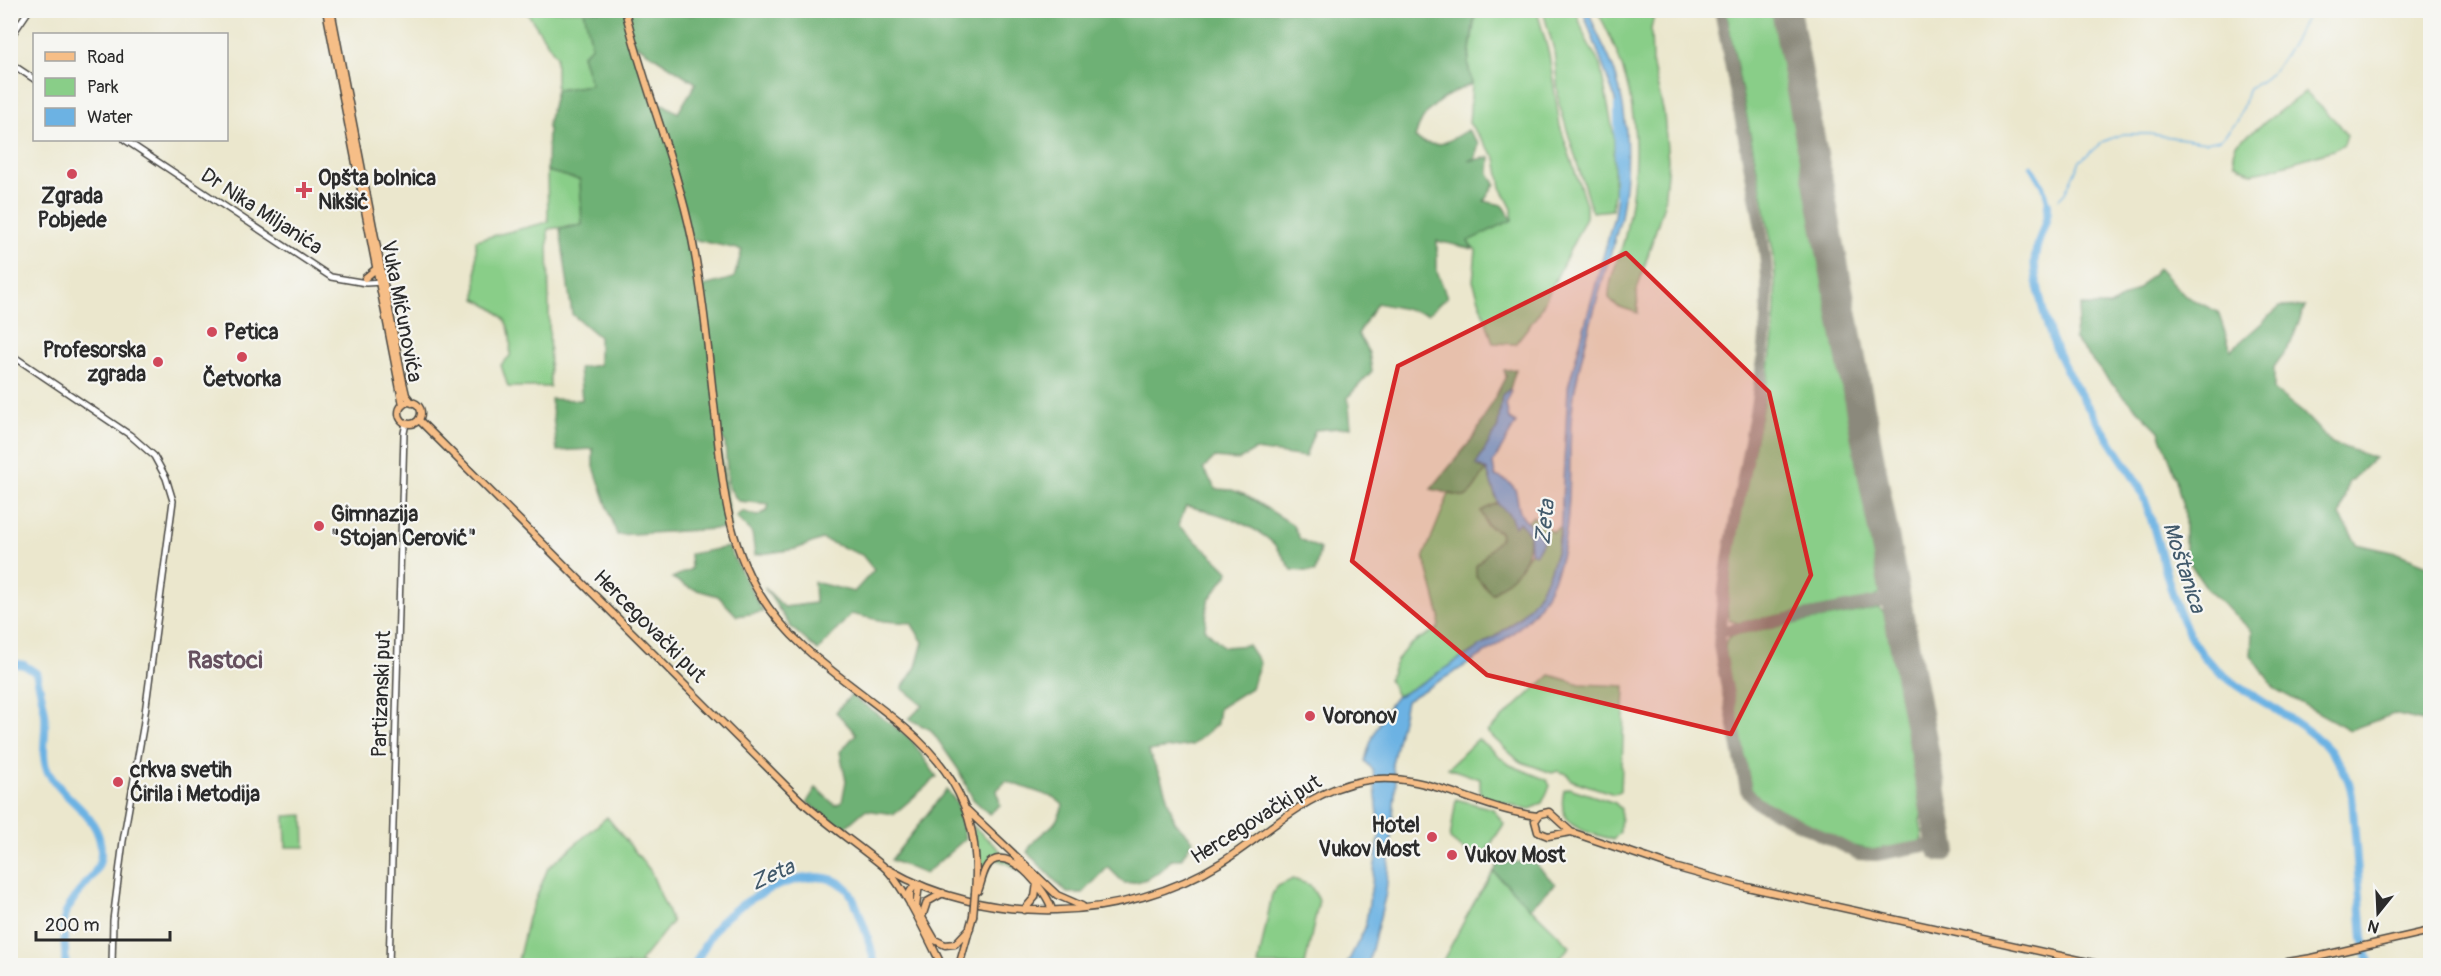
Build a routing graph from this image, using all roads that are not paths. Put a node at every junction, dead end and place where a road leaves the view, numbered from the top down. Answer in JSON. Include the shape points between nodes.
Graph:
{"nodes":[{"id":1,"x":29,"y":10,"type":"edge"},
{"id":2,"x":324,"y":10,"type":"edge"},
{"id":3,"x":332,"y":10,"type":"edge"},
{"id":4,"x":625,"y":10,"type":"edge"},
{"id":5,"x":10,"y":38,"type":"edge"},
{"id":6,"x":10,"y":63,"type":"edge"},
{"id":7,"x":33,"y":78,"type":"edge"},
{"id":8,"x":127,"y":141,"type":"edge"},
{"id":9,"x":377,"y":268,"type":"junction"},
{"id":10,"x":365,"y":278,"type":"junction"},
{"id":11,"x":382,"y":280,"type":"junction"},
{"id":12,"x":356,"y":281,"type":"junction"},
{"id":13,"x":10,"y":354,"type":"edge"},
{"id":14,"x":412,"y":403,"type":"junction"},
{"id":15,"x":403,"y":405,"type":"junction"},
{"id":16,"x":419,"y":420,"type":"junction"},
{"id":17,"x":406,"y":423,"type":"junction"},
{"id":18,"x":964,"y":807,"type":"junction"},
{"id":19,"x":1518,"y":814,"type":"junction"},
{"id":20,"x":1538,"y":816,"type":"junction"},
{"id":21,"x":1559,"y":822,"type":"junction"},
{"id":22,"x":1535,"y":825,"type":"junction"},
{"id":23,"x":1571,"y":832,"type":"junction"},
{"id":24,"x":1555,"y":833,"type":"junction"},
{"id":25,"x":883,"y":866,"type":"junction"},
{"id":26,"x":1037,"y":883,"type":"junction"},
{"id":27,"x":918,"y":884,"type":"junction"},
{"id":28,"x":944,"y":893,"type":"junction"},
{"id":29,"x":975,"y":893,"type":"junction"},
{"id":30,"x":1057,"y":896,"type":"junction"},
{"id":31,"x":1086,"y":907,"type":"junction"},
{"id":32,"x":911,"y":908,"type":"junction"},
{"id":33,"x":1024,"y":910,"type":"junction"},
{"id":34,"x":1052,"y":910,"type":"junction"},
{"id":35,"x":922,"y":919,"type":"junction"},
{"id":36,"x":970,"y":928,"type":"junction"},
{"id":37,"x":2430,"y":931,"type":"edge"},
{"id":38,"x":112,"y":966,"type":"edge"},
{"id":39,"x":389,"y":966,"type":"edge"},
{"id":40,"x":942,"y":966,"type":"edge"},
{"id":41,"x":959,"y":966,"type":"edge"},
{"id":42,"x":2107,"y":966,"type":"edge"},
{"id":43,"x":2263,"y":966,"type":"edge"}],
"edges":[{"from":1,"to":5,"type":"street"},
{"from":2,"to":9,"type":"main road","name":"Vuka Mićunovića"},
{"from":3,"to":11,"type":"main road","name":"Vuka Mićunovića"},
{"from":4,"to":18,"type":"main road","via":[[677,177],[692,239],[725,499],[743,563],[785,628],[812,654],[912,732],[943,770]]},
{"from":6,"to":7,"type":"street"},
{"from":8,"to":12,"type":"street","name":"Dr Nika Miljanića","via":[[331,277]]},
{"from":9,"to":10,"type":"main road"},
{"from":9,"to":11,"type":"main road","name":"Vuka Mićunovića"},
{"from":10,"to":11,"type":"street"},
{"from":10,"to":12,"type":"street"},
{"from":11,"to":12,"type":"street","name":"Dr Nika Miljanića"},
{"from":11,"to":14,"type":"main road","name":"Vuka Mićunovića","via":[[406,395]]},
{"from":11,"to":15,"type":"main road","name":"Vuka Mićunovića"},
{"from":13,"to":38,"type":"street","via":[[154,456],[173,501],[113,920]]},
{"from":14,"to":15,"type":"main road"},
{"from":14,"to":16,"type":"main road","via":[[420,408]]},
{"from":15,"to":17,"type":"main road","via":[[400,414]]},
{"from":16,"to":17,"type":"main road"},
{"from":16,"to":25,"type":"main road","name":"Hercegovački put","via":[[791,792]]},
{"from":17,"to":39,"type":"street","name":"Partizanski put"},
{"from":18,"to":29,"type":"main road","via":[[975,851]]},
{"from":18,"to":30,"type":"main road"},
{"from":19,"to":20,"type":"main road"},
{"from":19,"to":22,"type":"main road"},
{"from":19,"to":31,"type":"main road","name":"Hercegovački put","via":[[1432,785],[1380,778],[1355,782],[1313,798],[1199,875],[1152,893]]},
{"from":20,"to":21,"type":"main road","via":[[1549,812]]},
{"from":20,"to":22,"type":"main road"},
{"from":21,"to":23,"type":"main road"},
{"from":21,"to":24,"type":"main road"},
{"from":22,"to":24,"type":"main road","via":[[1542,835]]},
{"from":23,"to":24,"type":"main road"},
{"from":23,"to":42,"type":"main road","via":[[1747,887]]},
{"from":25,"to":27,"type":"main road"},
{"from":25,"to":32,"type":"main road"},
{"from":26,"to":29,"type":"main road","via":[[1011,861],[1000,858],[987,866]]},
{"from":26,"to":33,"type":"main road","via":[[1035,897]]},
{"from":26,"to":34,"type":"main road","via":[[1048,896]]},
{"from":27,"to":28,"type":"main road","name":"Hercegovački put"},
{"from":27,"to":32,"type":"main road","via":[[910,893]]},
{"from":27,"to":35,"type":"main road","via":[[916,905]]},
{"from":28,"to":33,"type":"main road","name":"Hercegovački put"},
{"from":28,"to":35,"type":"main road","via":[[927,902]]},
{"from":29,"to":36,"type":"main road","bridge":true},
{"from":30,"to":31,"type":"main road"},
{"from":30,"to":34,"type":"main road"},
{"from":31,"to":34,"type":"main road","name":"Hercegovački put"},
{"from":32,"to":40,"type":"main road"},
{"from":33,"to":34,"type":"main road","name":"Hercegovački put"},
{"from":35,"to":36,"type":"main road","via":[[935,940],[945,945],[958,942]]},
{"from":36,"to":41,"type":"main road"},
{"from":37,"to":43,"type":"main road"}]}
